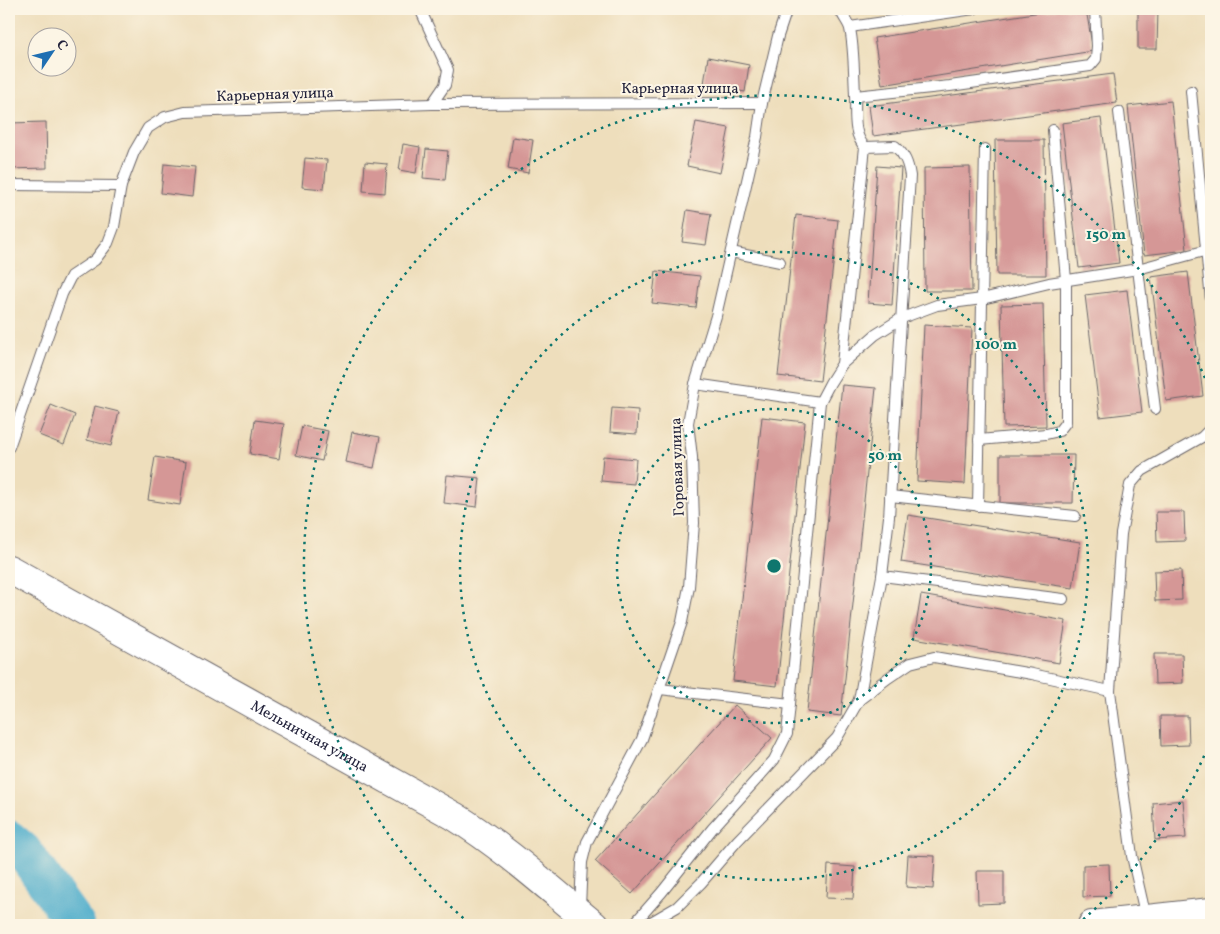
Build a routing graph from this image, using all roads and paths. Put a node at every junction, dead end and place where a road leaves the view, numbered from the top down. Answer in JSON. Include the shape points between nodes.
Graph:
{"nodes":[{"id":1,"x":420,"y":9,"type":"edge"},
{"id":2,"x":786,"y":9,"type":"edge"},
{"id":3,"x":840,"y":9,"type":"edge"},
{"id":4,"x":974,"y":9,"type":"edge"},
{"id":5,"x":1095,"y":9,"type":"edge"},
{"id":6,"x":850,"y":27,"type":"junction"},
{"id":7,"x":1191,"y":91,"type":"dead end"},
{"id":8,"x":855,"y":96,"type":"junction"},
{"id":9,"x":762,"y":103,"type":"junction"},
{"id":10,"x":432,"y":104,"type":"junction"},
{"id":11,"x":1119,"y":112,"type":"dead end"},
{"id":12,"x":1053,"y":130,"type":"dead end"},
{"id":13,"x":865,"y":147,"type":"junction"},
{"id":14,"x":984,"y":149,"type":"dead end"},
{"id":15,"x":9,"y":185,"type":"edge"},
{"id":16,"x":121,"y":186,"type":"junction"},
{"id":17,"x":1208,"y":250,"type":"edge"},
{"id":18,"x":731,"y":252,"type":"junction"},
{"id":19,"x":780,"y":262,"type":"dead end"},
{"id":20,"x":1138,"y":269,"type":"junction"},
{"id":21,"x":1066,"y":280,"type":"junction"},
{"id":22,"x":982,"y":299,"type":"junction"},
{"id":23,"x":1211,"y":301,"type":"edge"},
{"id":24,"x":902,"y":318,"type":"junction"},
{"id":25,"x":842,"y":364,"type":"junction"},
{"id":26,"x":695,"y":384,"type":"junction"},
{"id":27,"x":820,"y":402,"type":"junction"},
{"id":28,"x":1155,"y":409,"type":"dead end"},
{"id":29,"x":1211,"y":428,"type":"edge"},
{"id":30,"x":980,"y":440,"type":"junction"},
{"id":31,"x":9,"y":447,"type":"edge"},
{"id":32,"x":890,"y":496,"type":"junction"},
{"id":33,"x":978,"y":506,"type":"junction"},
{"id":34,"x":1075,"y":516,"type":"dead end"},
{"id":35,"x":9,"y":569,"type":"edge"},
{"id":36,"x":882,"y":576,"type":"junction"},
{"id":37,"x":1063,"y":599,"type":"dead end"},
{"id":38,"x":660,"y":689,"type":"junction"},
{"id":39,"x":1110,"y":691,"type":"junction"},
{"id":40,"x":860,"y":700,"type":"junction"},
{"id":41,"x":790,"y":704,"type":"junction"},
{"id":42,"x":1211,"y":912,"type":"edge"},
{"id":43,"x":587,"y":919,"type":"edge"},
{"id":44,"x":1146,"y":919,"type":"junction"},
{"id":45,"x":633,"y":925,"type":"edge"},
{"id":46,"x":646,"y":925,"type":"edge"},
{"id":47,"x":1092,"y":925,"type":"edge"}],
"edges":[{"from":1,"to":10,"type":"lane","via":[[448,70],[445,85]]},
{"from":2,"to":9,"type":"lane","name":"Горовая улица"},
{"from":3,"to":6,"type":"lane"},
{"from":4,"to":6,"type":"lane"},
{"from":5,"to":8,"type":"lane","via":[[1096,59],[1090,66]]},
{"from":6,"to":8,"type":"lane"},
{"from":7,"to":17,"type":"lane"},
{"from":8,"to":13,"type":"lane","via":[[855,120],[860,142]]},
{"from":9,"to":10,"type":"lane","name":"Карьерная улица"},
{"from":9,"to":18,"type":"lane","name":"Горовая улица"},
{"from":10,"to":16,"type":"lane","name":"Карьерная улица","via":[[185,112],[165,117],[148,128],[134,152]]},
{"from":11,"to":20,"type":"lane"},
{"from":12,"to":21,"type":"lane"},
{"from":13,"to":24,"type":"lane","via":[[895,146],[908,163],[910,176]]},
{"from":13,"to":25,"type":"lane"},
{"from":14,"to":22,"type":"lane"},
{"from":15,"to":16,"type":"lane"},
{"from":16,"to":31,"type":"lane","name":"Карьерная улица","via":[[108,243],[95,260],[71,276],[62,294]]},
{"from":17,"to":20,"type":"lane"},
{"from":17,"to":23,"type":"lane"},
{"from":18,"to":19,"type":"lane"},
{"from":18,"to":26,"type":"lane","name":"Горовая улица"},
{"from":20,"to":21,"type":"lane"},
{"from":20,"to":28,"type":"lane"},
{"from":21,"to":22,"type":"lane"},
{"from":21,"to":30,"type":"lane","via":[[1066,422],[1059,431],[1046,434]]},
{"from":22,"to":24,"type":"lane","via":[[937,305]]},
{"from":22,"to":30,"type":"lane"},
{"from":24,"to":25,"type":"lane","via":[[875,335]]},
{"from":24,"to":32,"type":"lane"},
{"from":25,"to":27,"type":"lane"},
{"from":26,"to":27,"type":"lane"},
{"from":26,"to":38,"type":"lane","name":"Горовая улица","via":[[688,423],[694,524],[689,588],[682,622]]},
{"from":27,"to":41,"type":"lane"},
{"from":29,"to":39,"type":"lane","via":[[1202,437],[1142,471],[1130,485],[1121,534]]},
{"from":30,"to":33,"type":"lane"},
{"from":32,"to":33,"type":"lane"},
{"from":32,"to":36,"type":"lane"},
{"from":33,"to":34,"type":"lane"},
{"from":35,"to":43,"type":"main road","name":"Мельничная улица","via":[[474,828]]},
{"from":36,"to":37,"type":"lane"},
{"from":36,"to":40,"type":"lane"},
{"from":38,"to":41,"type":"lane"},
{"from":38,"to":43,"type":"lane","name":"Горовая улица","via":[[642,739],[587,842],[582,862]]},
{"from":39,"to":40,"type":"lane","via":[[934,657],[910,663]]},
{"from":39,"to":44,"type":"lane","via":[[1132,856]]},
{"from":40,"to":46,"type":"lane","via":[[837,738],[701,883],[677,907]]},
{"from":41,"to":45,"type":"lane","via":[[787,734],[774,760]]},
{"from":42,"to":44,"type":"main road"},
{"from":44,"to":47,"type":"main road"}]}
